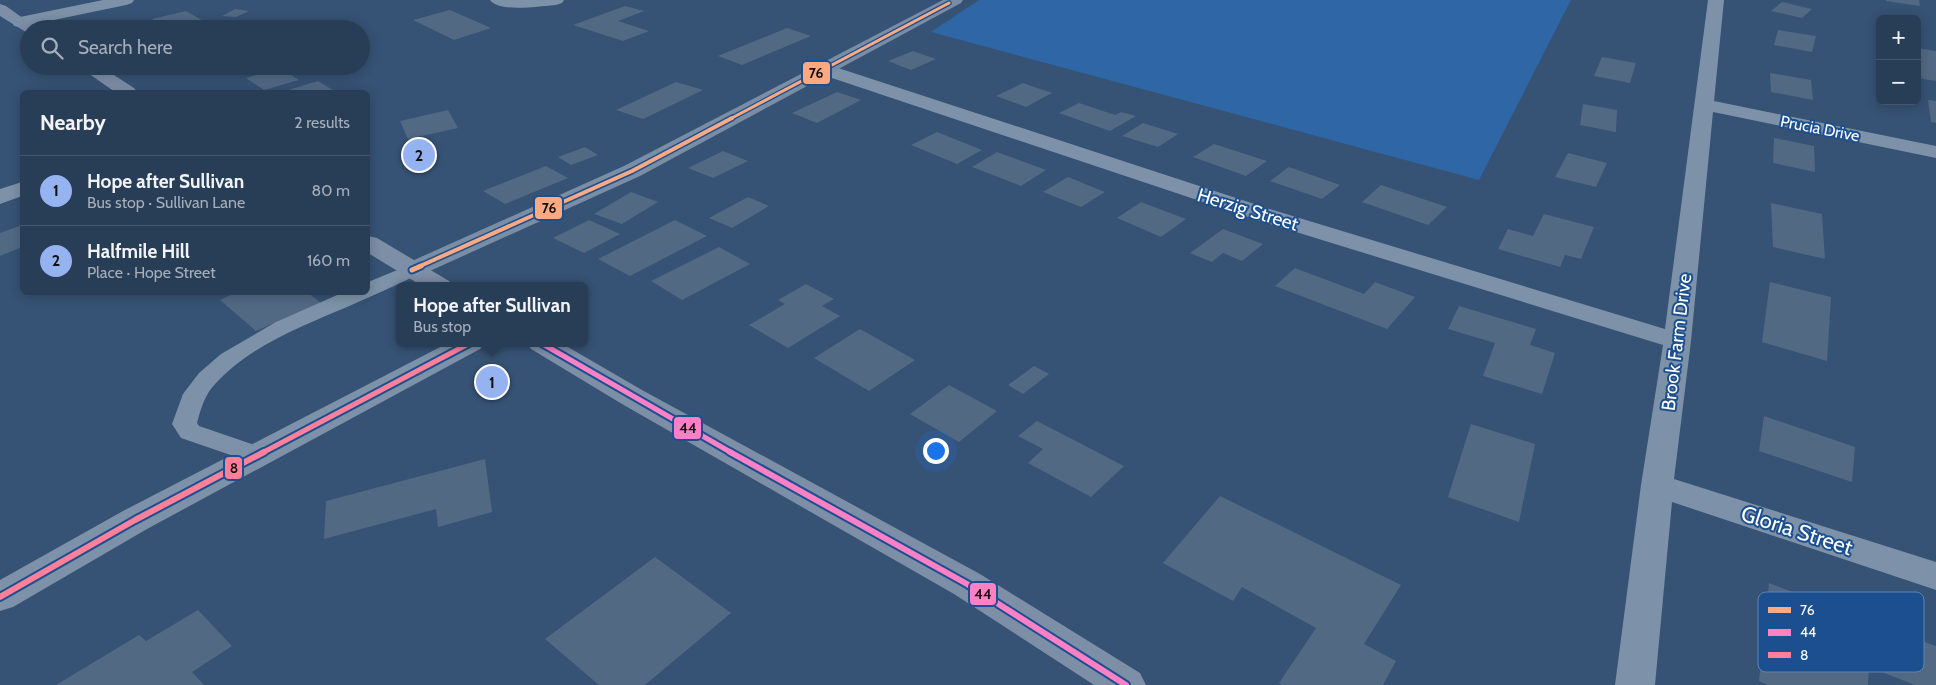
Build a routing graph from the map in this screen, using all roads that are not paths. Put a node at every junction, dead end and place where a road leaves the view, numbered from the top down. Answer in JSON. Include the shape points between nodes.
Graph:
{"nodes":[{"id":1,"x":126,"y":0,"type":"edge"},
{"id":2,"x":498,"y":0,"type":"edge"},
{"id":3,"x":556,"y":0,"type":"edge"},
{"id":4,"x":955,"y":0,"type":"edge"},
{"id":5,"x":1716,"y":0,"type":"edge"},
{"id":6,"x":0,"y":9,"type":"edge"},
{"id":7,"x":45,"y":20,"type":"edge"},
{"id":8,"x":20,"y":22,"type":"edge"},
{"id":9,"x":823,"y":69,"type":"junction"},
{"id":10,"x":101,"y":75,"type":"edge"},
{"id":11,"x":124,"y":90,"type":"edge"},
{"id":12,"x":1705,"y":105,"type":"junction"},
{"id":13,"x":1936,"y":152,"type":"edge"},
{"id":14,"x":20,"y":190,"type":"edge"},
{"id":15,"x":0,"y":197,"type":"edge"},
{"id":16,"x":370,"y":244,"type":"edge"},
{"id":17,"x":412,"y":270,"type":"junction"},
{"id":18,"x":433,"y":282,"type":"edge"},
{"id":19,"x":370,"y":289,"type":"edge"},
{"id":20,"x":356,"y":295,"type":"edge"},
{"id":21,"x":1676,"y":341,"type":"junction"},
{"id":22,"x":462,"y":347,"type":"edge"},
{"id":23,"x":548,"y":347,"type":"edge"},
{"id":24,"x":257,"y":455,"type":"junction"},
{"id":25,"x":1657,"y":485,"type":"junction"},
{"id":26,"x":1936,"y":576,"type":"edge"},
{"id":27,"x":0,"y":597,"type":"edge"},
{"id":28,"x":1126,"y":685,"type":"edge"},
{"id":29,"x":1635,"y":685,"type":"edge"}],
"edges":[{"from":1,"to":7,"type":"street"},
{"from":2,"to":3,"type":"street","via":[[506,3]]},
{"from":4,"to":9,"type":"main road"},
{"from":5,"to":12,"type":"street","name":"Brook Farm Drive"},
{"from":6,"to":8,"type":"main road"},
{"from":9,"to":17,"type":"main road","via":[[632,171]]},
{"from":9,"to":21,"type":"street","name":"Herzig Street","via":[[1266,216]]},
{"from":10,"to":11,"type":"main road"},
{"from":12,"to":13,"type":"street","name":"Prucia Drive"},
{"from":12,"to":21,"type":"street","name":"Brook Farm Drive"},
{"from":14,"to":15,"type":"street"},
{"from":16,"to":17,"type":"main road"},
{"from":17,"to":18,"type":"main road"},
{"from":17,"to":19,"type":"lane"},
{"from":20,"to":24,"type":"lane","via":[[241,349],[207,378],[192,397],[185,410],[184,424],[190,432]]},
{"from":21,"to":25,"type":"street","name":"Brook Farm Drive"},
{"from":22,"to":24,"type":"street"},
{"from":23,"to":28,"type":"main road","via":[[966,584]]},
{"from":24,"to":27,"type":"street"},
{"from":25,"to":26,"type":"street","name":"Gloria Street"},
{"from":25,"to":29,"type":"street","name":"Brook Farm Drive"}]}
